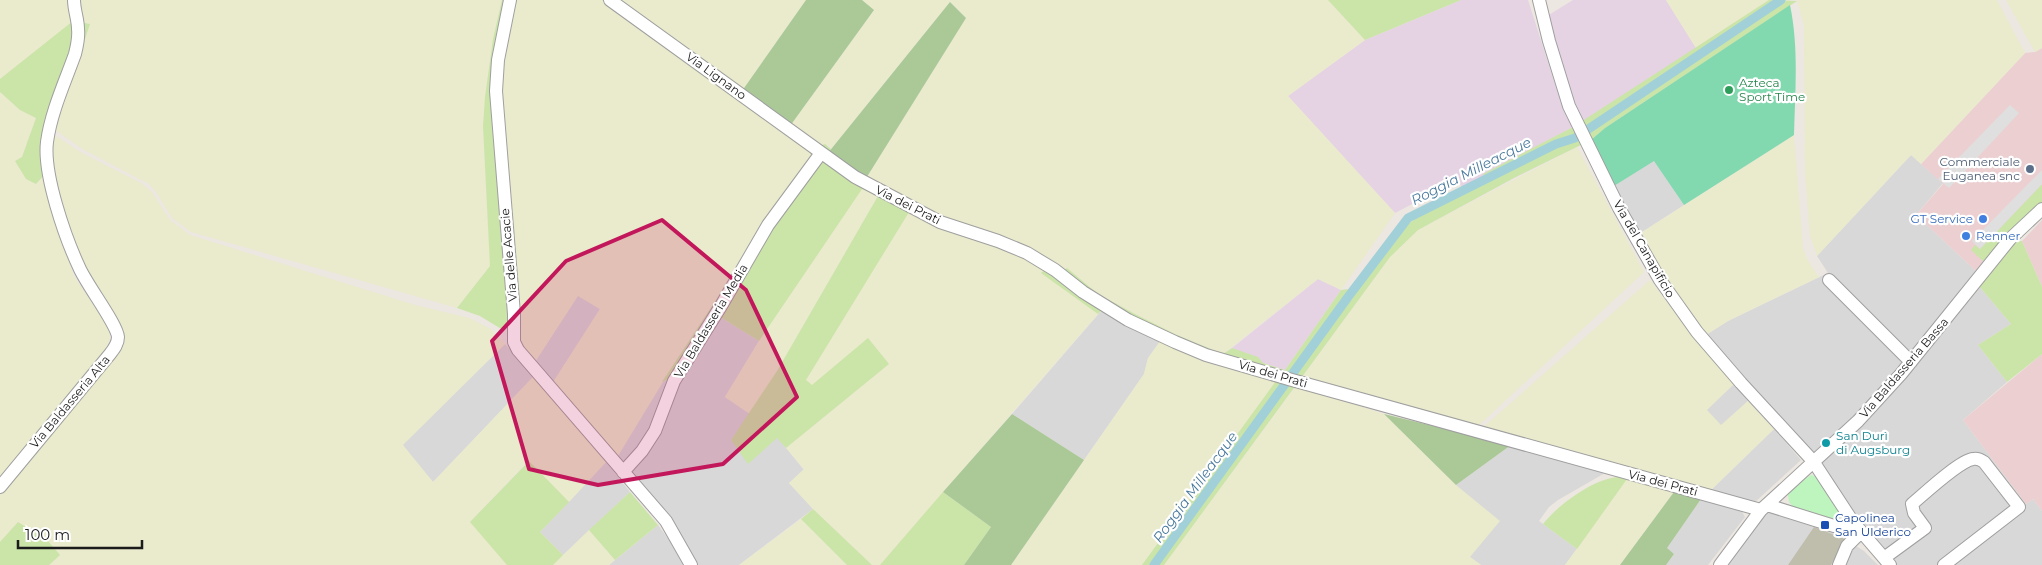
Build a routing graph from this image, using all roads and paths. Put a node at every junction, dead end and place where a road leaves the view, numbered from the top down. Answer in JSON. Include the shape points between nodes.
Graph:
{"nodes":[{"id":1,"x":74,"y":0,"type":"edge"},
{"id":2,"x":510,"y":0,"type":"edge"},
{"id":3,"x":610,"y":0,"type":"edge"},
{"id":4,"x":1539,"y":0,"type":"edge"},
{"id":5,"x":821,"y":153,"type":"junction"},
{"id":6,"x":2042,"y":209,"type":"edge"},
{"id":7,"x":1829,"y":280,"type":"dead end"},
{"id":8,"x":1911,"y":362,"type":"junction"},
{"id":9,"x":1813,"y":461,"type":"junction"},
{"id":10,"x":623,"y":472,"type":"junction"},
{"id":11,"x":0,"y":487,"type":"edge"},
{"id":12,"x":1764,"y":507,"type":"junction"},
{"id":13,"x":1853,"y":522,"type":"junction"},
{"id":14,"x":1861,"y":532,"type":"junction"},
{"id":15,"x":1887,"y":562,"type":"edge"},
{"id":16,"x":691,"y":565,"type":"edge"},
{"id":17,"x":1720,"y":565,"type":"edge"},
{"id":18,"x":1839,"y":565,"type":"edge"},
{"id":19,"x":1944,"y":565,"type":"edge"}],
"edges":[{"from":1,"to":11,"type":"street","name":"Via Baldasseria Alta","via":[[78,27],[76,48],[50,128],[48,164],[60,215],[79,268],[115,325],[117,344]]},
{"from":2,"to":10,"type":"street","name":"Via delle Acacie","via":[[498,60],[496,91],[514,342]]},
{"from":3,"to":5,"type":"street","name":"Via Lignano"},
{"from":4,"to":9,"type":"street","name":"Via del Canapificio","via":[[1562,83],[1583,135],[1640,247],[1678,307],[1741,383]]},
{"from":5,"to":10,"type":"street","name":"Via Baldasseria Media","via":[[768,225],[674,381],[655,431]]},
{"from":5,"to":12,"type":"street","name":"Via dei Prati","via":[[855,177],[940,222],[1027,253],[1128,320],[1206,354]]},
{"from":6,"to":8,"type":"street","name":"Via Baldasseria Bassa","via":[[2010,239]]},
{"from":7,"to":8,"type":"street"},
{"from":8,"to":9,"type":"street","name":"Via Baldasseria Bassa","via":[[1858,421]]},
{"from":9,"to":12,"type":"street","name":"Via Baldasseria Bassa"},
{"from":9,"to":13,"type":"street","name":"Via del Canapificio"},
{"from":10,"to":16,"type":"street","via":[[666,521]]},
{"from":12,"to":13,"type":"street","name":"Via dei Prati","via":[[1834,526]]},
{"from":12,"to":17,"type":"street","name":"Via Baldasseria Bassa"},
{"from":13,"to":14,"type":"street","name":"Via del Canapificio"},
{"from":14,"to":15,"type":"street","name":"Via del Canapificio"},
{"from":14,"to":18,"type":"street","via":[[1847,546]]},
{"from":15,"to":19,"type":"street","via":[[1925,528],[1914,513],[1912,504],[1958,466],[1979,459],[2018,507]]}]}
